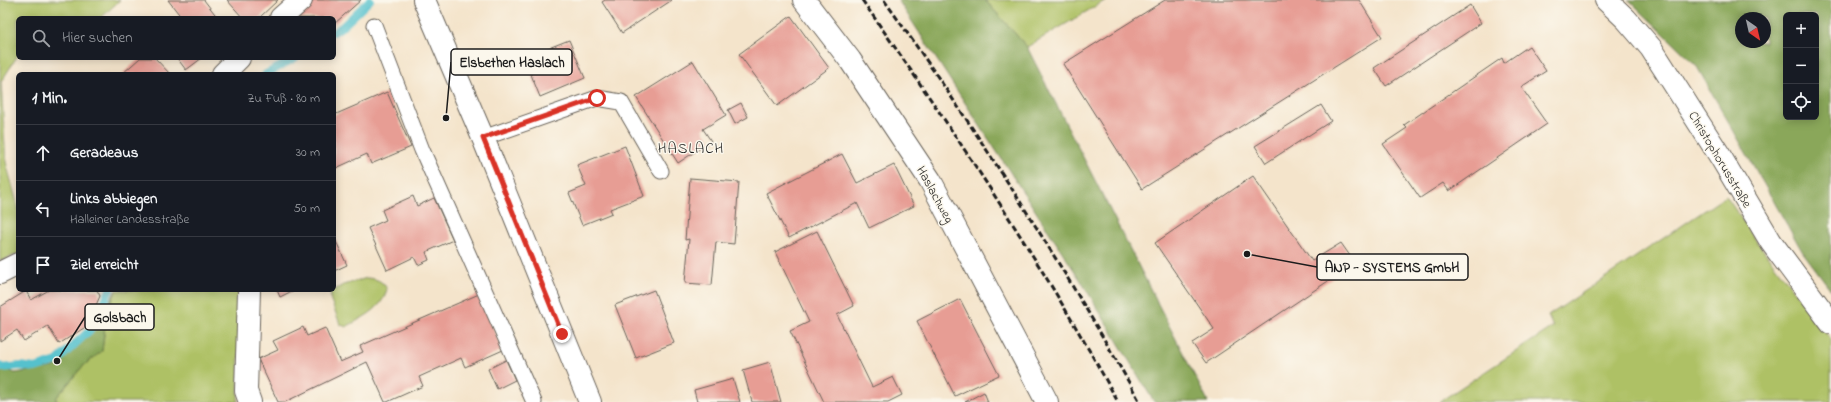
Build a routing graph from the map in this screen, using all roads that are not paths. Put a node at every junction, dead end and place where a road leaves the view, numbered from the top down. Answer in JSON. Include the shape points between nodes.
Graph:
{"nodes":[{"id":1,"x":301,"y":0,"type":"edge"},
{"id":2,"x":424,"y":0,"type":"edge"},
{"id":3,"x":804,"y":0,"type":"edge"},
{"id":4,"x":1606,"y":0,"type":"edge"},
{"id":5,"x":283,"y":16,"type":"edge"},
{"id":6,"x":374,"y":25,"type":"dead end"},
{"id":7,"x":237,"y":60,"type":"edge"},
{"id":8,"x":225,"y":72,"type":"edge"},
{"id":9,"x":483,"y":138,"type":"junction"},
{"id":10,"x":661,"y":171,"type":"dead end"},
{"id":11,"x":16,"y":265,"type":"edge"},
{"id":12,"x":0,"y":273,"type":"edge"},
{"id":13,"x":249,"y":292,"type":"edge"},
{"id":14,"x":1831,"y":323,"type":"edge"},
{"id":15,"x":250,"y":402,"type":"edge"},
{"id":16,"x":534,"y":402,"type":"edge"},
{"id":17,"x":590,"y":402,"type":"edge"},
{"id":18,"x":1046,"y":402,"type":"edge"}],
"edges":[{"from":1,"to":5,"type":"street"},
{"from":2,"to":9,"type":"street"},
{"from":3,"to":18,"type":"street","name":"Haslachweg","via":[[850,60],[930,180]]},
{"from":4,"to":14,"type":"street","name":"Christophorusstraße","via":[[1651,48],[1771,242]]},
{"from":6,"to":16,"type":"lane","via":[[422,150]]},
{"from":7,"to":8,"type":"street"},
{"from":9,"to":10,"type":"lane","via":[[597,98],[621,102]]},
{"from":9,"to":17,"type":"street"},
{"from":11,"to":12,"type":"street"},
{"from":13,"to":15,"type":"street","via":[[246,391]]}]}
